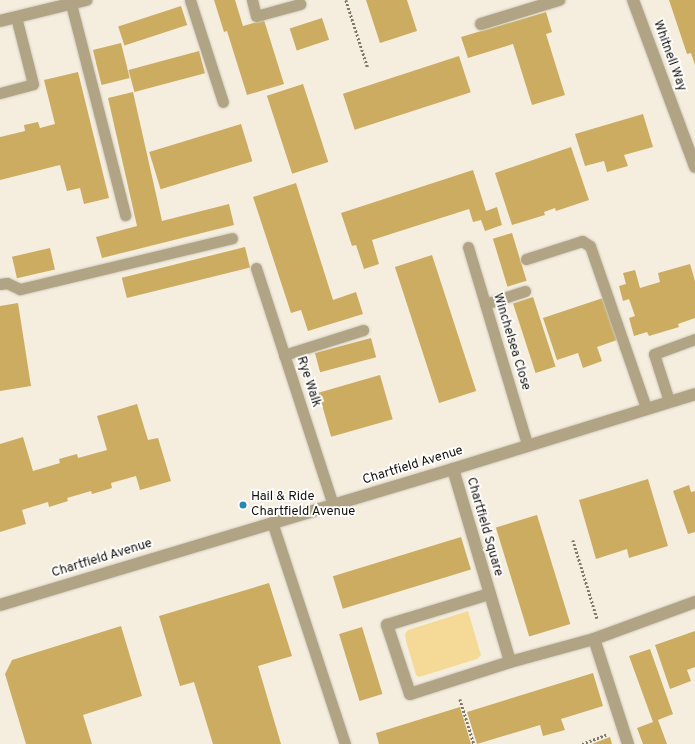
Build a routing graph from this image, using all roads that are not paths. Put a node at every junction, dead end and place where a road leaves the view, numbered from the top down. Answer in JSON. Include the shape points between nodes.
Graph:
{"nodes":[{"id":1,"x":86,"y":0,"type":"edge"},
{"id":2,"x":190,"y":0,"type":"edge"},
{"id":3,"x":252,"y":0,"type":"edge"},
{"id":4,"x":560,"y":0,"type":"edge"},
{"id":5,"x":633,"y":0,"type":"edge"},
{"id":6,"x":71,"y":4,"type":"junction"},
{"id":7,"x":300,"y":4,"type":"dead end"},
{"id":8,"x":16,"y":17,"type":"junction"},
{"id":9,"x":0,"y":21,"type":"edge"},
{"id":10,"x":481,"y":24,"type":"dead end"},
{"id":11,"x":0,"y":93,"type":"edge"},
{"id":12,"x":222,"y":102,"type":"dead end"},
{"id":13,"x":695,"y":168,"type":"edge"},
{"id":14,"x":125,"y":215,"type":"dead end"},
{"id":15,"x":232,"y":238,"type":"dead end"},
{"id":16,"x":468,"y":247,"type":"dead end"},
{"id":17,"x":526,"y":259,"type":"dead end"},
{"id":18,"x":256,"y":268,"type":"dead end"},
{"id":19,"x":0,"y":284,"type":"edge"},
{"id":20,"x":525,"y":291,"type":"dead end"},
{"id":21,"x":485,"y":304,"type":"junction"},
{"id":22,"x":363,"y":330,"type":"dead end"},
{"id":23,"x":695,"y":339,"type":"edge"},
{"id":24,"x":284,"y":355,"type":"junction"},
{"id":25,"x":695,"y":394,"type":"edge"},
{"id":26,"x":669,"y":401,"type":"junction"},
{"id":27,"x":646,"y":408,"type":"junction"},
{"id":28,"x":527,"y":444,"type":"junction"},
{"id":29,"x":453,"y":469,"type":"junction"},
{"id":30,"x":333,"y":505,"type":"junction"},
{"id":31,"x":272,"y":522,"type":"junction"},
{"id":32,"x":489,"y":594,"type":"junction"},
{"id":33,"x":695,"y":602,"type":"edge"},
{"id":34,"x":0,"y":605,"type":"edge"},
{"id":35,"x":599,"y":638,"type":"junction"},
{"id":36,"x":510,"y":662,"type":"junction"},
{"id":37,"x":345,"y":744,"type":"edge"},
{"id":38,"x":628,"y":744,"type":"edge"}],
"edges":[{"from":1,"to":6,"type":"street"},
{"from":2,"to":12,"type":"lane"},
{"from":3,"to":7,"type":"lane","via":[[256,16]]},
{"from":4,"to":10,"type":"street"},
{"from":5,"to":13,"type":"street","name":"Whitnell Way"},
{"from":6,"to":8,"type":"street"},
{"from":6,"to":14,"type":"lane"},
{"from":8,"to":9,"type":"street"},
{"from":8,"to":11,"type":"lane","via":[[32,84]]},
{"from":15,"to":19,"type":"lane","via":[[20,289],[7,283]]},
{"from":16,"to":21,"type":"lane","name":"Winchelsea Close"},
{"from":17,"to":27,"type":"lane","via":[[582,241],[590,246]]},
{"from":18,"to":24,"type":"lane","name":"Rye Walk"},
{"from":20,"to":21,"type":"lane"},
{"from":21,"to":28,"type":"lane","name":"Winchelsea Close"},
{"from":22,"to":24,"type":"lane"},
{"from":23,"to":26,"type":"lane","via":[[654,354]]},
{"from":24,"to":30,"type":"lane","name":"Rye Walk"},
{"from":25,"to":26,"type":"street","name":"Chartfield Avenue"},
{"from":26,"to":27,"type":"street","name":"Chartfield Avenue"},
{"from":27,"to":28,"type":"street","name":"Chartfield Avenue"},
{"from":28,"to":29,"type":"street","name":"Chartfield Avenue"},
{"from":29,"to":30,"type":"street","name":"Chartfield Avenue"},
{"from":29,"to":32,"type":"street","name":"Chartfield Square"},
{"from":30,"to":31,"type":"street","name":"Chartfield Avenue"},
{"from":31,"to":34,"type":"street","name":"Chartfield Avenue"},
{"from":31,"to":37,"type":"lane"},
{"from":32,"to":36,"type":"street","name":"Chartfield Square"},
{"from":32,"to":36,"type":"street","name":"Chartfield Square","via":[[388,625],[410,694]]},
{"from":33,"to":35,"type":"street"},
{"from":35,"to":36,"type":"street"},
{"from":35,"to":38,"type":"street"}]}
